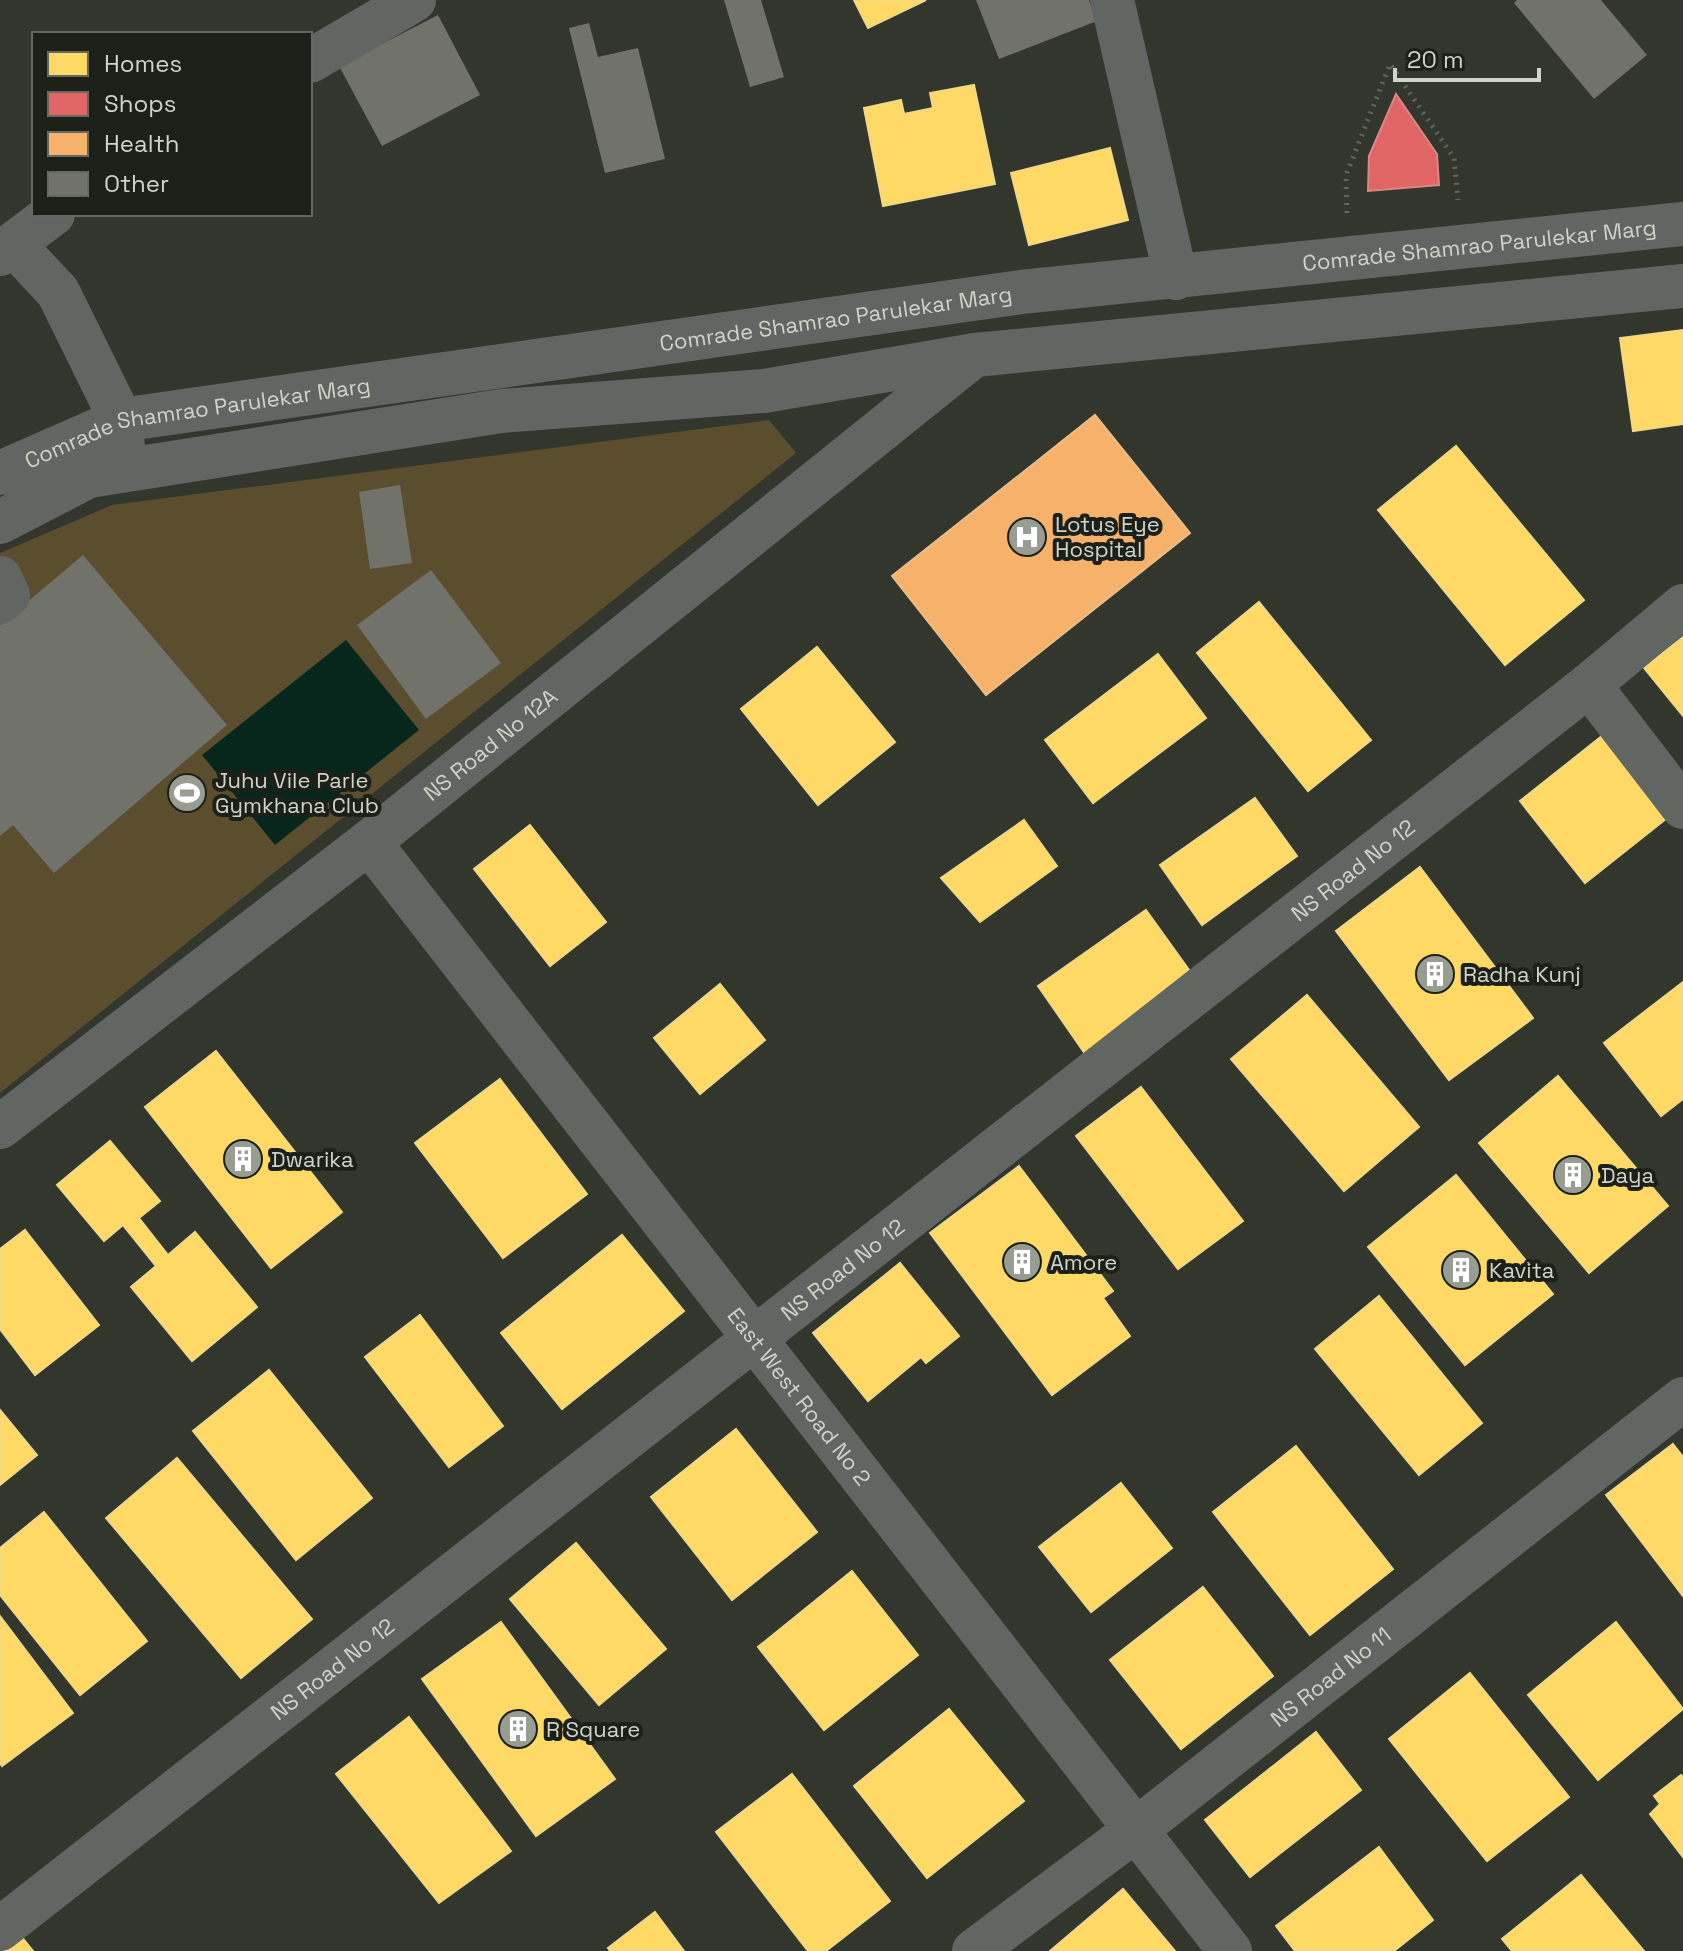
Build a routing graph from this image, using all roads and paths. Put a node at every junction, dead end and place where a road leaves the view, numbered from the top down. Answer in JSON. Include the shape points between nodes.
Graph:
{"nodes":[{"id":1,"x":414,"y":0,"type":"edge"},
{"id":2,"x":1112,"y":0,"type":"edge"},
{"id":3,"x":312,"y":60,"type":"edge"},
{"id":4,"x":50,"y":216,"type":"edge"},
{"id":5,"x":1683,"y":224,"type":"edge"},
{"id":6,"x":1462,"y":246,"type":"junction"},
{"id":7,"x":6,"y":249,"type":"edge"},
{"id":8,"x":1347,"y":258,"type":"junction"},
{"id":9,"x":1176,"y":278,"type":"junction"},
{"id":10,"x":1683,"y":286,"type":"edge"},
{"id":11,"x":975,"y":355,"type":"junction"},
{"id":12,"x":121,"y":420,"type":"junction"},
{"id":13,"x":124,"y":471,"type":"junction"},
{"id":14,"x":0,"y":473,"type":"edge"},
{"id":15,"x":0,"y":522,"type":"edge"},
{"id":16,"x":0,"y":578,"type":"edge"},
{"id":17,"x":0,"y":602,"type":"edge"},
{"id":18,"x":1683,"y":606,"type":"edge"},
{"id":19,"x":1589,"y":685,"type":"junction"},
{"id":20,"x":1683,"y":807,"type":"edge"},
{"id":21,"x":369,"y":842,"type":"junction"},
{"id":22,"x":0,"y":1127,"type":"edge"},
{"id":23,"x":756,"y":1340,"type":"junction"},
{"id":24,"x":1683,"y":1399,"type":"edge"},
{"id":25,"x":1137,"y":1829,"type":"junction"},
{"id":26,"x":0,"y":1929,"type":"edge"},
{"id":27,"x":974,"y":1951,"type":"edge"},
{"id":28,"x":1230,"y":1951,"type":"edge"}],
"edges":[{"from":1,"to":3,"type":"street"},
{"from":2,"to":9,"type":"street"},
{"from":4,"to":7,"type":"street"},
{"from":5,"to":6,"type":"street","name":"Comrade Shamrao Parulekar Marg"},
{"from":6,"to":8,"type":"street","name":"Comrade Shamrao Parulekar Marg"},
{"from":6,"to":8,"type":"path","via":[[1454,158],[1390,64],[1346,175]]},
{"from":7,"to":12,"type":"street","via":[[58,292]]},
{"from":8,"to":9,"type":"street","name":"Comrade Shamrao Parulekar Marg"},
{"from":9,"to":12,"type":"street","name":"Comrade Shamrao Parulekar Marg","via":[[1021,292]]},
{"from":10,"to":11,"type":"street","name":"Comrade Shamrao Parulekar Marg"},
{"from":11,"to":13,"type":"street","name":"Comrade Shamrao Parulekar Marg","via":[[764,391],[501,411]]},
{"from":11,"to":21,"type":"street","name":"NS Road No 12A"},
{"from":12,"to":13,"type":"street"},
{"from":12,"to":14,"type":"street","name":"Comrade Shamrao Parulekar Marg"},
{"from":13,"to":15,"type":"street","name":"Comrade Shamrao Parulekar Marg","via":[[89,476]]},
{"from":16,"to":17,"type":"street","via":[[8,595]]},
{"from":18,"to":19,"type":"street","name":"NS Road No 12"},
{"from":19,"to":20,"type":"street"},
{"from":19,"to":23,"type":"street","name":"NS Road No 12"},
{"from":21,"to":22,"type":"street","name":"NS Road No 12A"},
{"from":21,"to":23,"type":"street","name":"East West Road No 2"},
{"from":23,"to":25,"type":"street","name":"East West Road No 2"},
{"from":23,"to":26,"type":"street","name":"NS Road No 12"},
{"from":24,"to":25,"type":"street","name":"NS Road No 11"},
{"from":25,"to":27,"type":"street","name":"NS Road No 11"},
{"from":25,"to":28,"type":"street","name":"East West Road No 2"}]}
